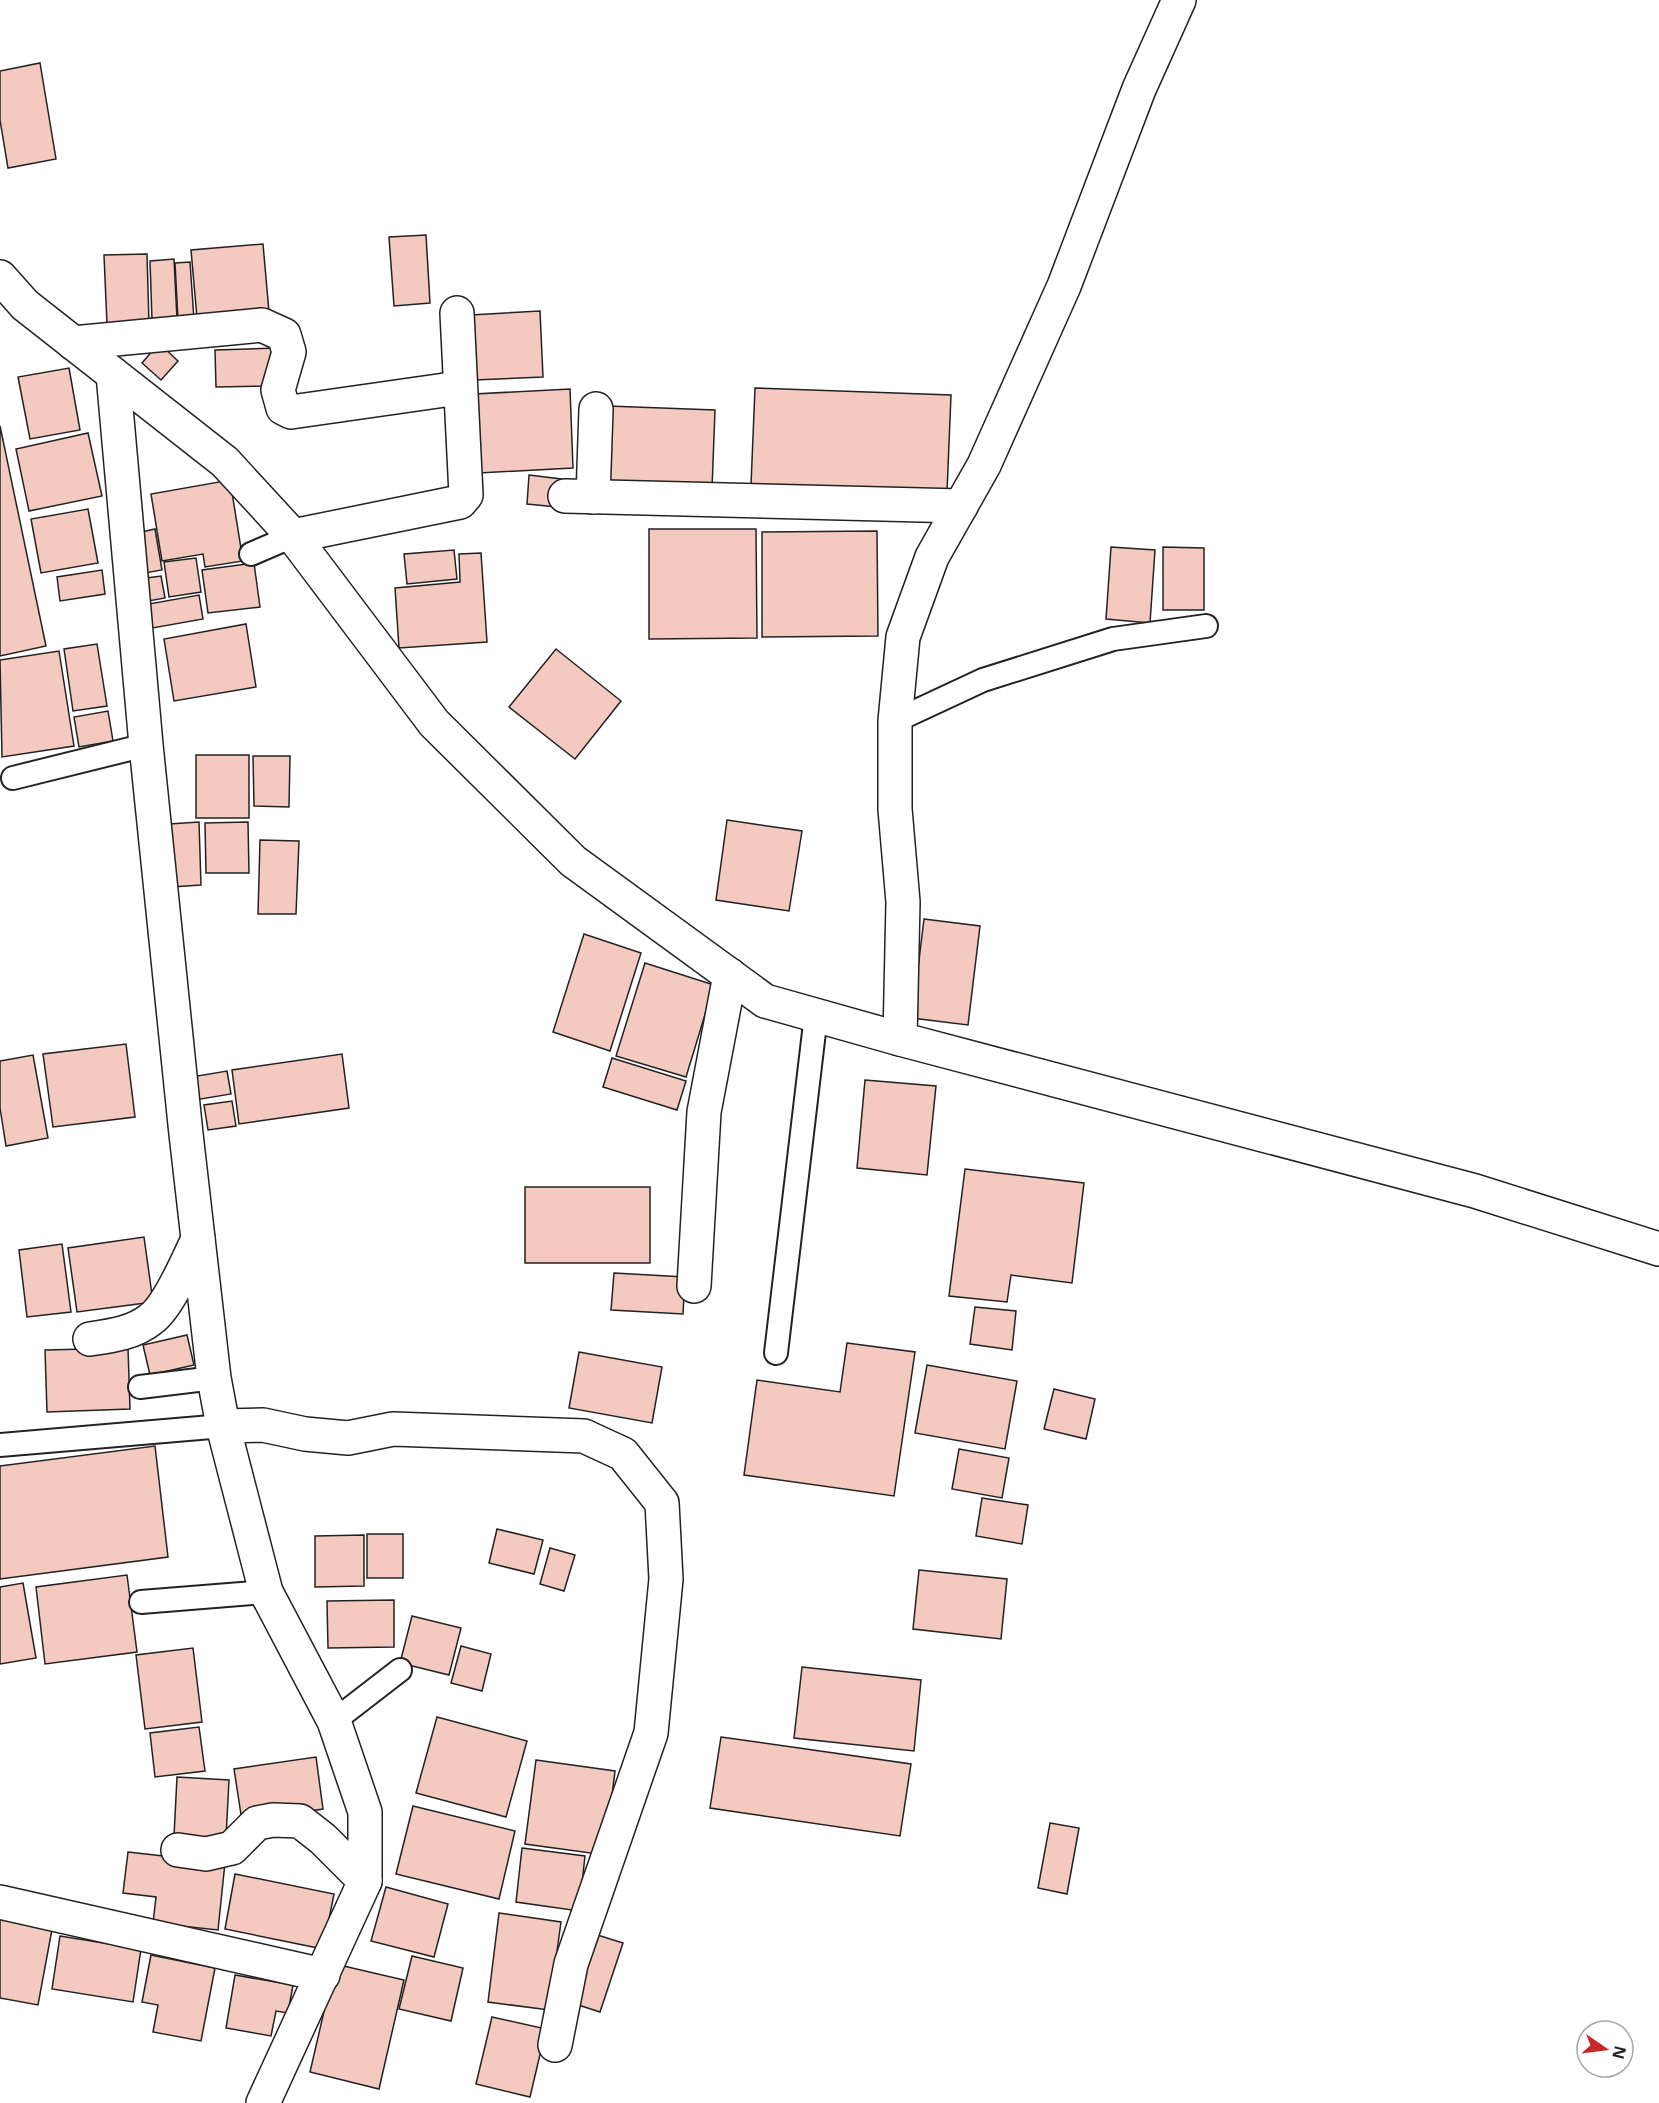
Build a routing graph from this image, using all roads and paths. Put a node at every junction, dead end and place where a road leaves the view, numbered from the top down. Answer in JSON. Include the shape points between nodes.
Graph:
{"nodes":[{"id":1,"x":1179,"y":0,"type":"edge"},
{"id":2,"x":0,"y":277,"type":"edge"},
{"id":3,"x":457,"y":313,"type":"dead end"},
{"id":4,"x":73,"y":343,"type":"junction"},
{"id":5,"x":113,"y":374,"type":"junction"},
{"id":6,"x":459,"y":388,"type":"junction"},
{"id":7,"x":596,"y":409,"type":"dead end"},
{"id":8,"x":961,"y":506,"type":"junction"},
{"id":9,"x":293,"y":536,"type":"junction"},
{"id":10,"x":251,"y":554,"type":"dead end"},
{"id":11,"x":1206,"y":626,"type":"dead end"},
{"id":12,"x":895,"y":721,"type":"junction"},
{"id":13,"x":146,"y":745,"type":"junction"},
{"id":14,"x":13,"y":778,"type":"dead end"},
{"id":15,"x":730,"y":975,"type":"junction"},
{"id":16,"x":816,"y":1015,"type":"junction"},
{"id":17,"x":900,"y":1040,"type":"junction"},
{"id":18,"x":198,"y":1239,"type":"junction"},
{"id":19,"x":1659,"y":1249,"type":"edge"},
{"id":20,"x":694,"y":1286,"type":"dead end"},
{"id":21,"x":90,"y":1339,"type":"dead end"},
{"id":22,"x":776,"y":1353,"type":"dead end"},
{"id":23,"x":214,"y":1378,"type":"junction"},
{"id":24,"x":140,"y":1387,"type":"dead end"},
{"id":25,"x":223,"y":1426,"type":"junction"},
{"id":26,"x":0,"y":1445,"type":"edge"},
{"id":27,"x":266,"y":1593,"type":"junction"},
{"id":28,"x":141,"y":1602,"type":"dead end"},
{"id":29,"x":400,"y":1670,"type":"dead end"},
{"id":30,"x":334,"y":1721,"type":"junction"},
{"id":31,"x":178,"y":1850,"type":"dead end"},
{"id":32,"x":365,"y":1881,"type":"junction"},
{"id":33,"x":0,"y":1902,"type":"edge"},
{"id":34,"x":323,"y":1975,"type":"junction"},
{"id":35,"x":555,"y":2045,"type":"dead end"},
{"id":36,"x":263,"y":2103,"type":"edge"}],
"edges":[{"from":1,"to":8,"type":"street","via":[[1139,89],[1064,286],[984,465]]},
{"from":2,"to":4,"type":"street","via":[[25,305]]},
{"from":3,"to":6,"type":"street"},
{"from":4,"to":5,"type":"street"},
{"from":4,"to":6,"type":"street","via":[[262,325],[284,335],[289,352],[278,390],[283,408],[291,412]]},
{"from":5,"to":9,"type":"street","via":[[225,462]]},
{"from":5,"to":13,"type":"street"},
{"from":6,"to":9,"type":"street","via":[[466,495],[460,502]]},
{"from":7,"to":8,"type":"street","via":[[579,496]]},
{"from":8,"to":12,"type":"street","via":[[932,557],[903,637]]},
{"from":9,"to":10,"type":"lane"},
{"from":9,"to":15,"type":"street","via":[[434,723],[573,861]]},
{"from":11,"to":12,"type":"lane","via":[[1113,639],[983,680]]},
{"from":12,"to":17,"type":"street","via":[[895,809],[903,903]]},
{"from":13,"to":14,"type":"lane"},
{"from":13,"to":18,"type":"street"},
{"from":15,"to":16,"type":"street","via":[[765,1001]]},
{"from":15,"to":20,"type":"street","via":[[704,1112]]},
{"from":16,"to":17,"type":"street"},
{"from":16,"to":22,"type":"lane"},
{"from":17,"to":19,"type":"street","via":[[1475,1191]]},
{"from":18,"to":21,"type":"street","via":[[177,1282],[152,1319],[123,1334]]},
{"from":18,"to":23,"type":"street"},
{"from":23,"to":24,"type":"lane"},
{"from":23,"to":25,"type":"street"},
{"from":25,"to":26,"type":"lane"},
{"from":25,"to":27,"type":"street"},
{"from":25,"to":35,"type":"street","via":[[264,1425],[348,1438],[393,1429],[584,1436],[623,1454],[662,1503],[666,1579],[651,1733],[572,1964]]},
{"from":27,"to":28,"type":"lane"},
{"from":27,"to":30,"type":"street"},
{"from":29,"to":30,"type":"lane"},
{"from":30,"to":32,"type":"street","via":[[366,1812]]},
{"from":31,"to":32,"type":"street","via":[[206,1854],[232,1848],[257,1823],[300,1821]]},
{"from":32,"to":34,"type":"street"},
{"from":33,"to":34,"type":"street"},
{"from":34,"to":36,"type":"street"}]}
